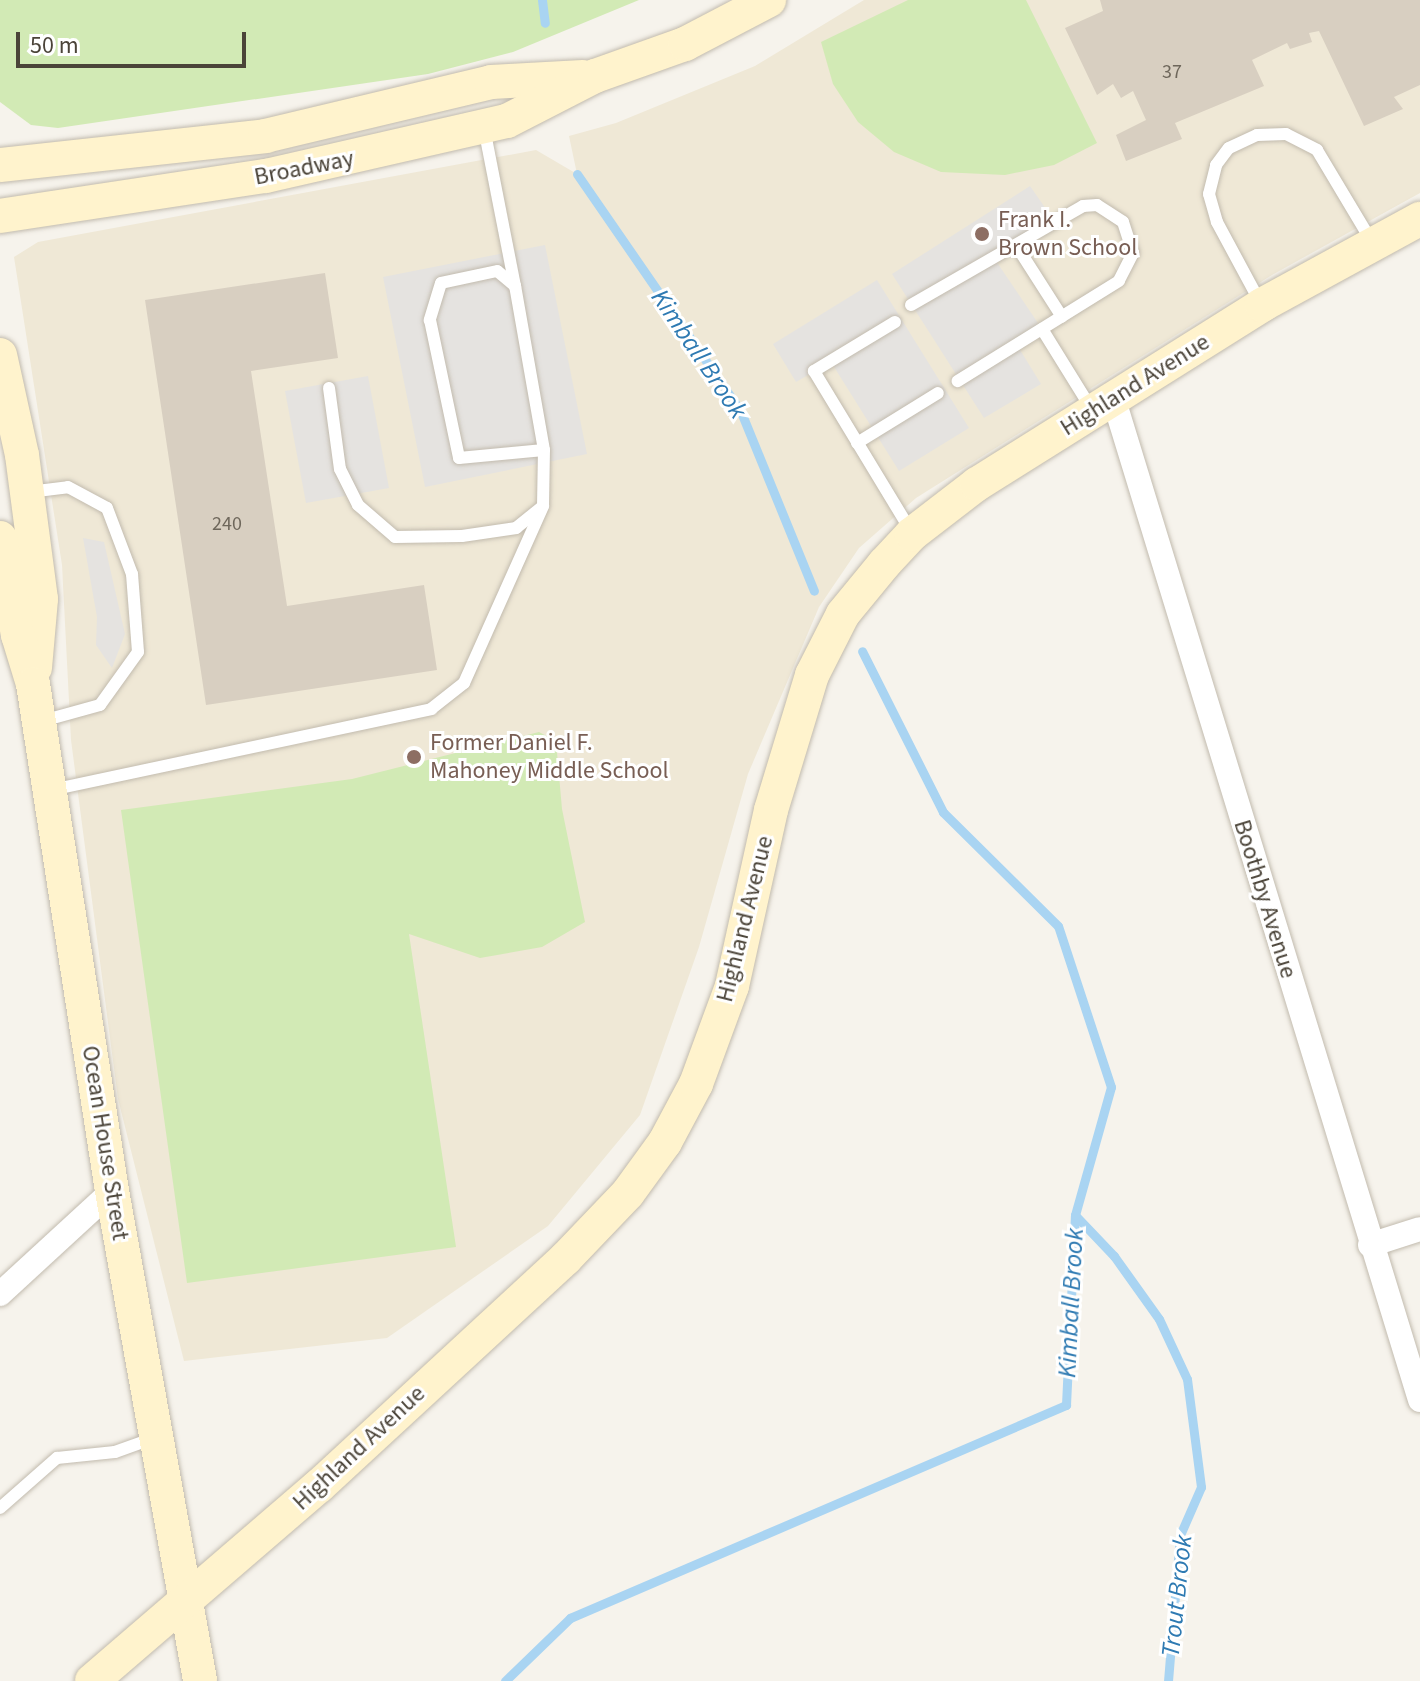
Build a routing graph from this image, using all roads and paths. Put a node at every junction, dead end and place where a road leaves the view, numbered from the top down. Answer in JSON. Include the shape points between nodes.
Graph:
{"nodes":[{"id":1,"x":769,"y":0,"type":"edge"},
{"id":2,"x":595,"y":76,"type":"junction"},
{"id":3,"x":484,"y":126,"type":"junction"},
{"id":4,"x":0,"y":165,"type":"edge"},
{"id":5,"x":0,"y":216,"type":"edge"},
{"id":6,"x":1420,"y":219,"type":"edge"},
{"id":7,"x":1373,"y":243,"type":"junction"},
{"id":8,"x":1016,"y":245,"type":"junction"},
{"id":9,"x":515,"y":286,"type":"junction"},
{"id":10,"x":911,"y":305,"type":"dead end"},
{"id":11,"x":1262,"y":305,"type":"junction"},
{"id":12,"x":1062,"y":317,"type":"junction"},
{"id":13,"x":895,"y":322,"type":"dead end"},
{"id":14,"x":1042,"y":329,"type":"junction"},
{"id":15,"x":0,"y":355,"type":"edge"},
{"id":16,"x":958,"y":381,"type":"dead end"},
{"id":17,"x":329,"y":388,"type":"dead end"},
{"id":18,"x":938,"y":393,"type":"dead end"},
{"id":19,"x":1103,"y":404,"type":"junction"},
{"id":20,"x":857,"y":443,"type":"junction"},
{"id":21,"x":544,"y":450,"type":"junction"},
{"id":22,"x":27,"y":492,"type":"junction"},
{"id":23,"x":543,"y":506,"type":"junction"},
{"id":24,"x":912,"y":534,"type":"junction"},
{"id":25,"x":0,"y":538,"type":"edge"},
{"id":26,"x":33,"y":684,"type":"junction"},
{"id":27,"x":39,"y":722,"type":"junction"},
{"id":28,"x":50,"y":791,"type":"junction"},
{"id":29,"x":112,"y":1191,"type":"junction"},
{"id":30,"x":1420,"y":1229,"type":"edge"},
{"id":31,"x":1370,"y":1245,"type":"junction"},
{"id":32,"x":0,"y":1294,"type":"edge"},
{"id":33,"x":1420,"y":1400,"type":"edge"},
{"id":34,"x":157,"y":1437,"type":"junction"},
{"id":35,"x":0,"y":1508,"type":"edge"},
{"id":36,"x":185,"y":1601,"type":"junction"},
{"id":37,"x":92,"y":1681,"type":"edge"},
{"id":38,"x":200,"y":1681,"type":"edge"}],
"edges":[{"from":1,"to":2,"type":"main road","name":"Broadway","via":[[685,44]]},
{"from":2,"to":3,"type":"main road","name":"Broadway","via":[[507,121]]},
{"from":2,"to":4,"type":"main road","name":"Broadway","via":[[491,82],[265,136]]},
{"from":3,"to":5,"type":"main road","name":"Broadway","via":[[266,176]]},
{"from":3,"to":9,"type":"lane"},
{"from":6,"to":7,"type":"main road","name":"Highland Avenue"},
{"from":7,"to":11,"type":"main road","name":"Highland Avenue"},
{"from":7,"to":11,"type":"lane","via":[[1317,150],[1286,134],[1257,135],[1229,148],[1216,165],[1209,194],[1217,222]]},
{"from":8,"to":10,"type":"lane"},
{"from":8,"to":12,"type":"lane"},
{"from":8,"to":12,"type":"lane","via":[[1083,206],[1097,205],[1123,222],[1132,237],[1129,270]]},
{"from":9,"to":21,"type":"lane"},
{"from":9,"to":21,"type":"lane","via":[[497,271],[441,283],[430,320],[459,458]]},
{"from":11,"to":19,"type":"main road","name":"Highland Avenue"},
{"from":12,"to":14,"type":"lane"},
{"from":13,"to":20,"type":"lane","via":[[814,371]]},
{"from":14,"to":16,"type":"lane"},
{"from":14,"to":19,"type":"lane"},
{"from":15,"to":22,"type":"main road","name":"Ocean House Street"},
{"from":17,"to":23,"type":"lane","via":[[340,469],[358,505],[395,537],[516,528]]},
{"from":18,"to":20,"type":"lane"},
{"from":19,"to":24,"type":"main road","name":"Highland Avenue","via":[[977,484]]},
{"from":19,"to":31,"type":"street","name":"Boothby Avenue"},
{"from":20,"to":24,"type":"lane"},
{"from":21,"to":23,"type":"lane"},
{"from":22,"to":26,"type":"main road","name":"Ocean House Street","via":[[41,599]]},
{"from":22,"to":27,"type":"lane","via":[[68,487],[107,508],[132,574],[138,652],[100,705]]},
{"from":23,"to":28,"type":"lane","via":[[464,683],[431,709]]},
{"from":24,"to":36,"type":"main road","name":"Highland Avenue","via":[[843,614],[812,675],[771,810],[732,986],[696,1084],[665,1142],[628,1193],[565,1259]]},
{"from":25,"to":26,"type":"main road","name":"Ocean House Street"},
{"from":26,"to":27,"type":"main road","name":"Ocean House Street"},
{"from":27,"to":28,"type":"main road","name":"Ocean House Street"},
{"from":28,"to":29,"type":"main road","name":"Ocean House Street"},
{"from":29,"to":32,"type":"street"},
{"from":29,"to":34,"type":"main road","name":"Ocean House Street"},
{"from":30,"to":31,"type":"street"},
{"from":31,"to":33,"type":"street","name":"Boothby Avenue"},
{"from":34,"to":35,"type":"lane","via":[[115,1452],[57,1458]]},
{"from":34,"to":36,"type":"main road","name":"Ocean House Street"},
{"from":36,"to":37,"type":"main road","name":"Highland Avenue"},
{"from":36,"to":38,"type":"main road","name":"Ocean House Street"}]}
